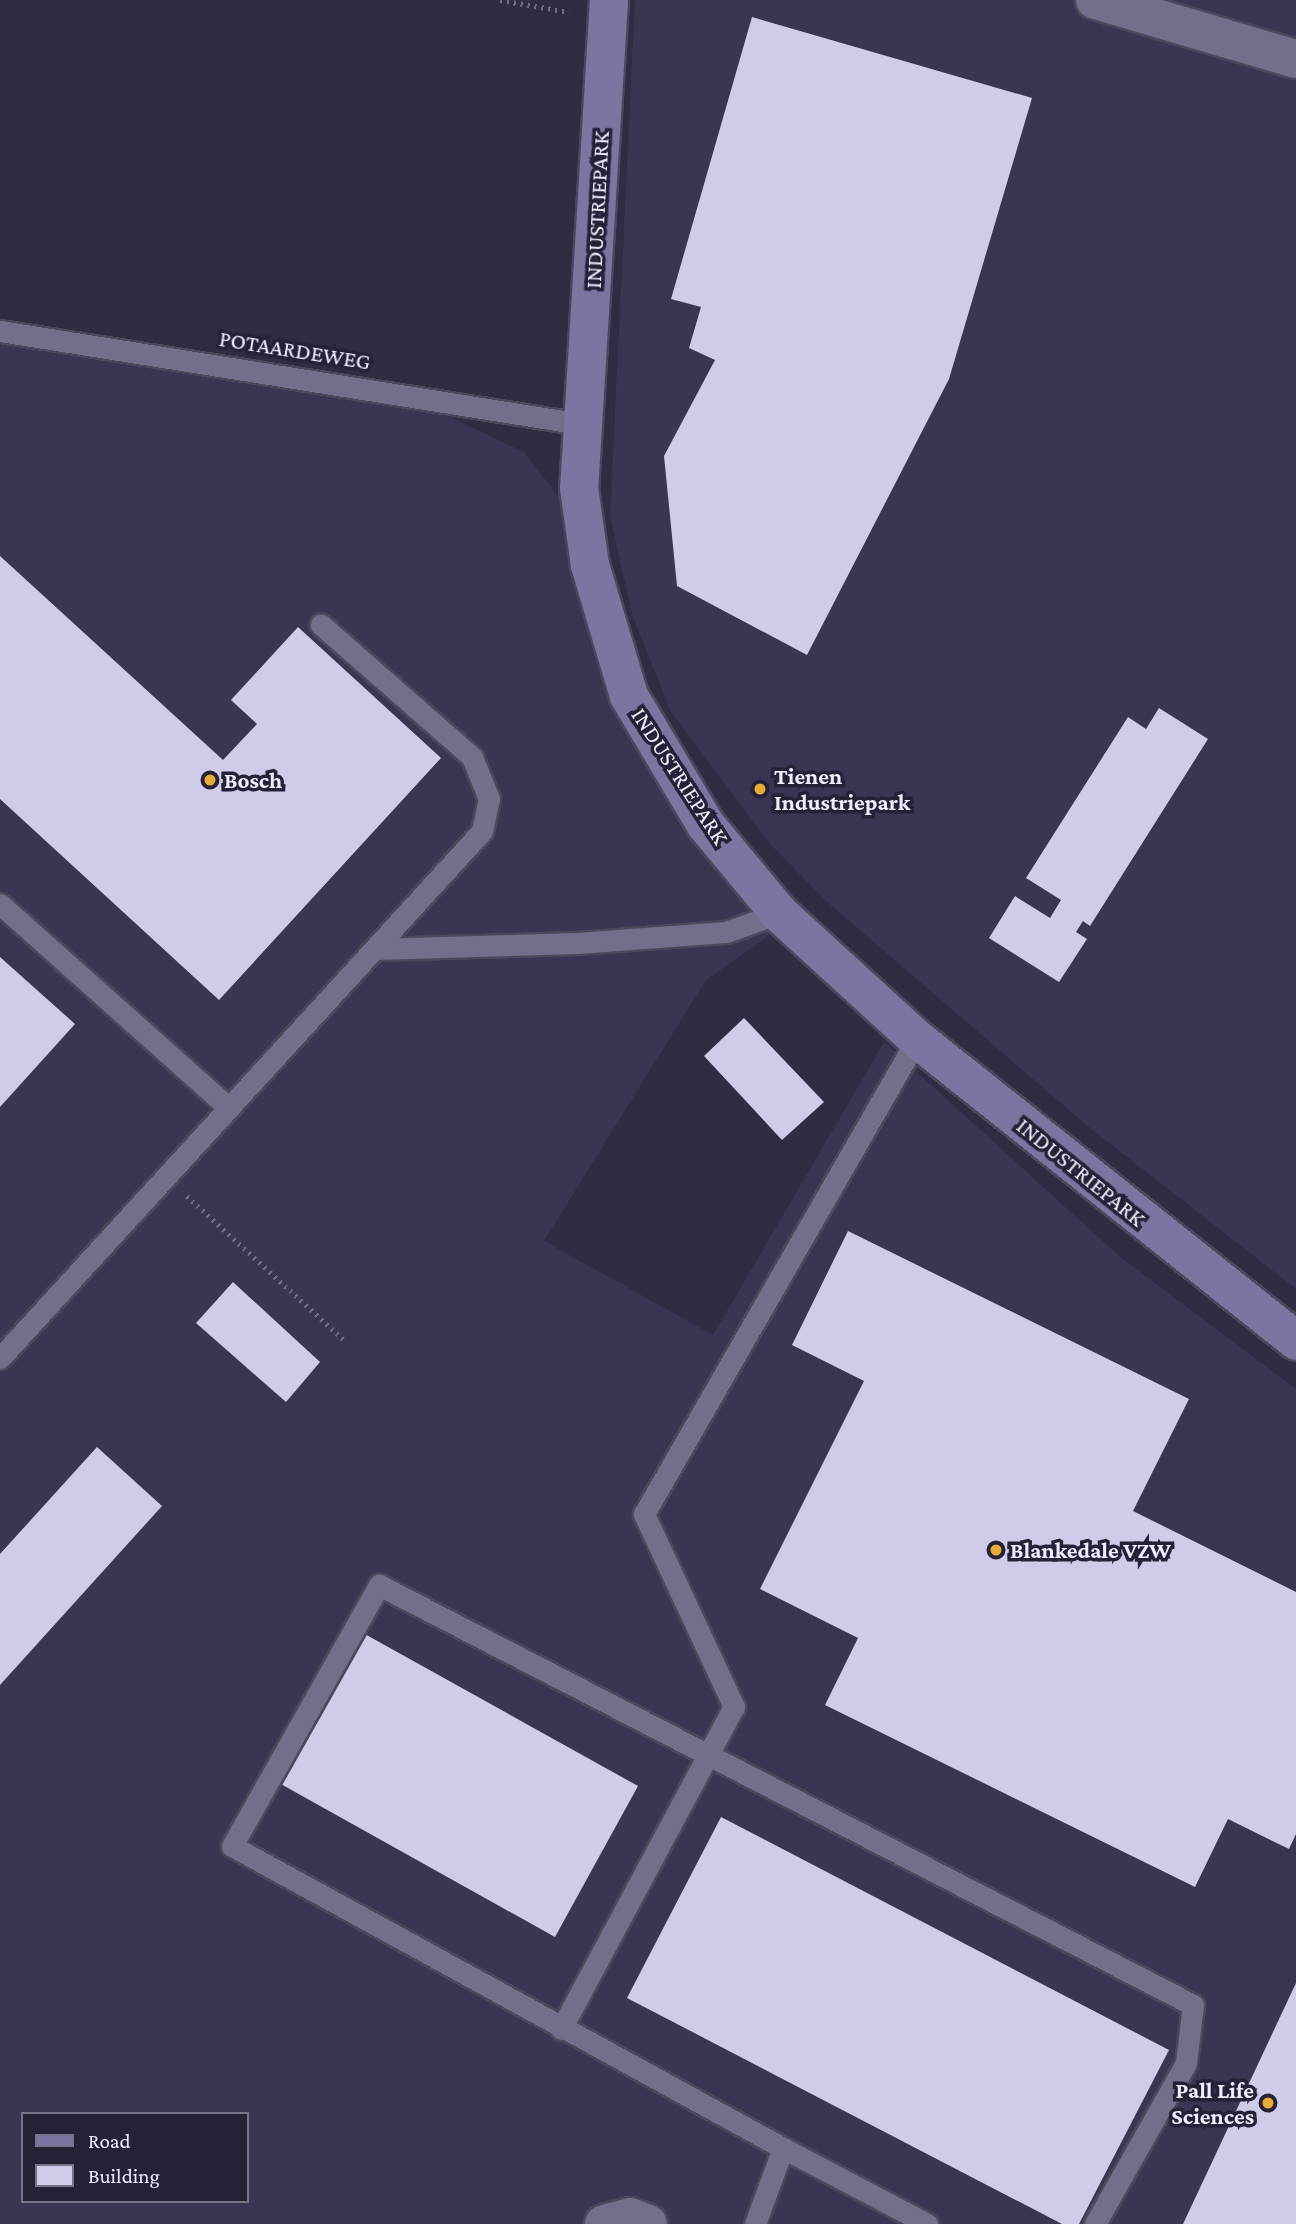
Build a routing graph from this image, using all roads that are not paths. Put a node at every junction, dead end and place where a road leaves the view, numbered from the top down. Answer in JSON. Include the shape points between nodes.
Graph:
{"nodes":[{"id":1,"x":1095,"y":0,"type":"edge"},
{"id":2,"x":609,"y":9,"type":"edge"},
{"id":3,"x":1296,"y":59,"type":"edge"},
{"id":4,"x":0,"y":331,"type":"edge"},
{"id":5,"x":581,"y":424,"type":"junction"},
{"id":6,"x":321,"y":625,"type":"dead end"},
{"id":7,"x":0,"y":904,"type":"edge"},
{"id":8,"x":779,"y":913,"type":"junction"},
{"id":9,"x":376,"y":949,"type":"junction"},
{"id":10,"x":916,"y":1039,"type":"junction"},
{"id":11,"x":229,"y":1108,"type":"junction"},
{"id":12,"x":1296,"y":1341,"type":"edge"},
{"id":13,"x":0,"y":1358,"type":"edge"},
{"id":14,"x":708,"y":1757,"type":"junction"},
{"id":15,"x":561,"y":2029,"type":"junction"},
{"id":16,"x":783,"y":2148,"type":"junction"},
{"id":17,"x":604,"y":2224,"type":"edge"},
{"id":18,"x":648,"y":2224,"type":"edge"},
{"id":19,"x":755,"y":2224,"type":"edge"},
{"id":20,"x":926,"y":2224,"type":"edge"},
{"id":21,"x":1095,"y":2224,"type":"edge"}],
"edges":[{"from":1,"to":3,"type":"street"},
{"from":2,"to":5,"type":"street","name":"INDUSTRIEPARK"},
{"from":4,"to":5,"type":"lane","name":"POTAARDEWEG"},
{"from":5,"to":8,"type":"street","name":"INDUSTRIEPARK","via":[[579,488],[590,565],[629,696],[706,825]]},
{"from":6,"to":9,"type":"lane","via":[[472,757],[489,799],[482,831]]},
{"from":7,"to":11,"type":"lane"},
{"from":8,"to":9,"type":"lane","via":[[726,932],[577,943]]},
{"from":8,"to":10,"type":"street","name":"INDUSTRIEPARK"},
{"from":9,"to":11,"type":"lane"},
{"from":10,"to":12,"type":"street","name":"INDUSTRIEPARK"},
{"from":10,"to":14,"type":"lane","via":[[644,1514],[734,1707]]},
{"from":11,"to":13,"type":"lane"},
{"from":14,"to":15,"type":"lane"},
{"from":14,"to":15,"type":"lane","via":[[379,1585],[232,1846]]},
{"from":14,"to":21,"type":"lane","via":[[1193,2005],[1186,2063]]},
{"from":15,"to":16,"type":"lane"},
{"from":16,"to":19,"type":"lane"},
{"from":16,"to":20,"type":"lane"},
{"from":17,"to":18,"type":"street","via":[[630,2217]]}]}
